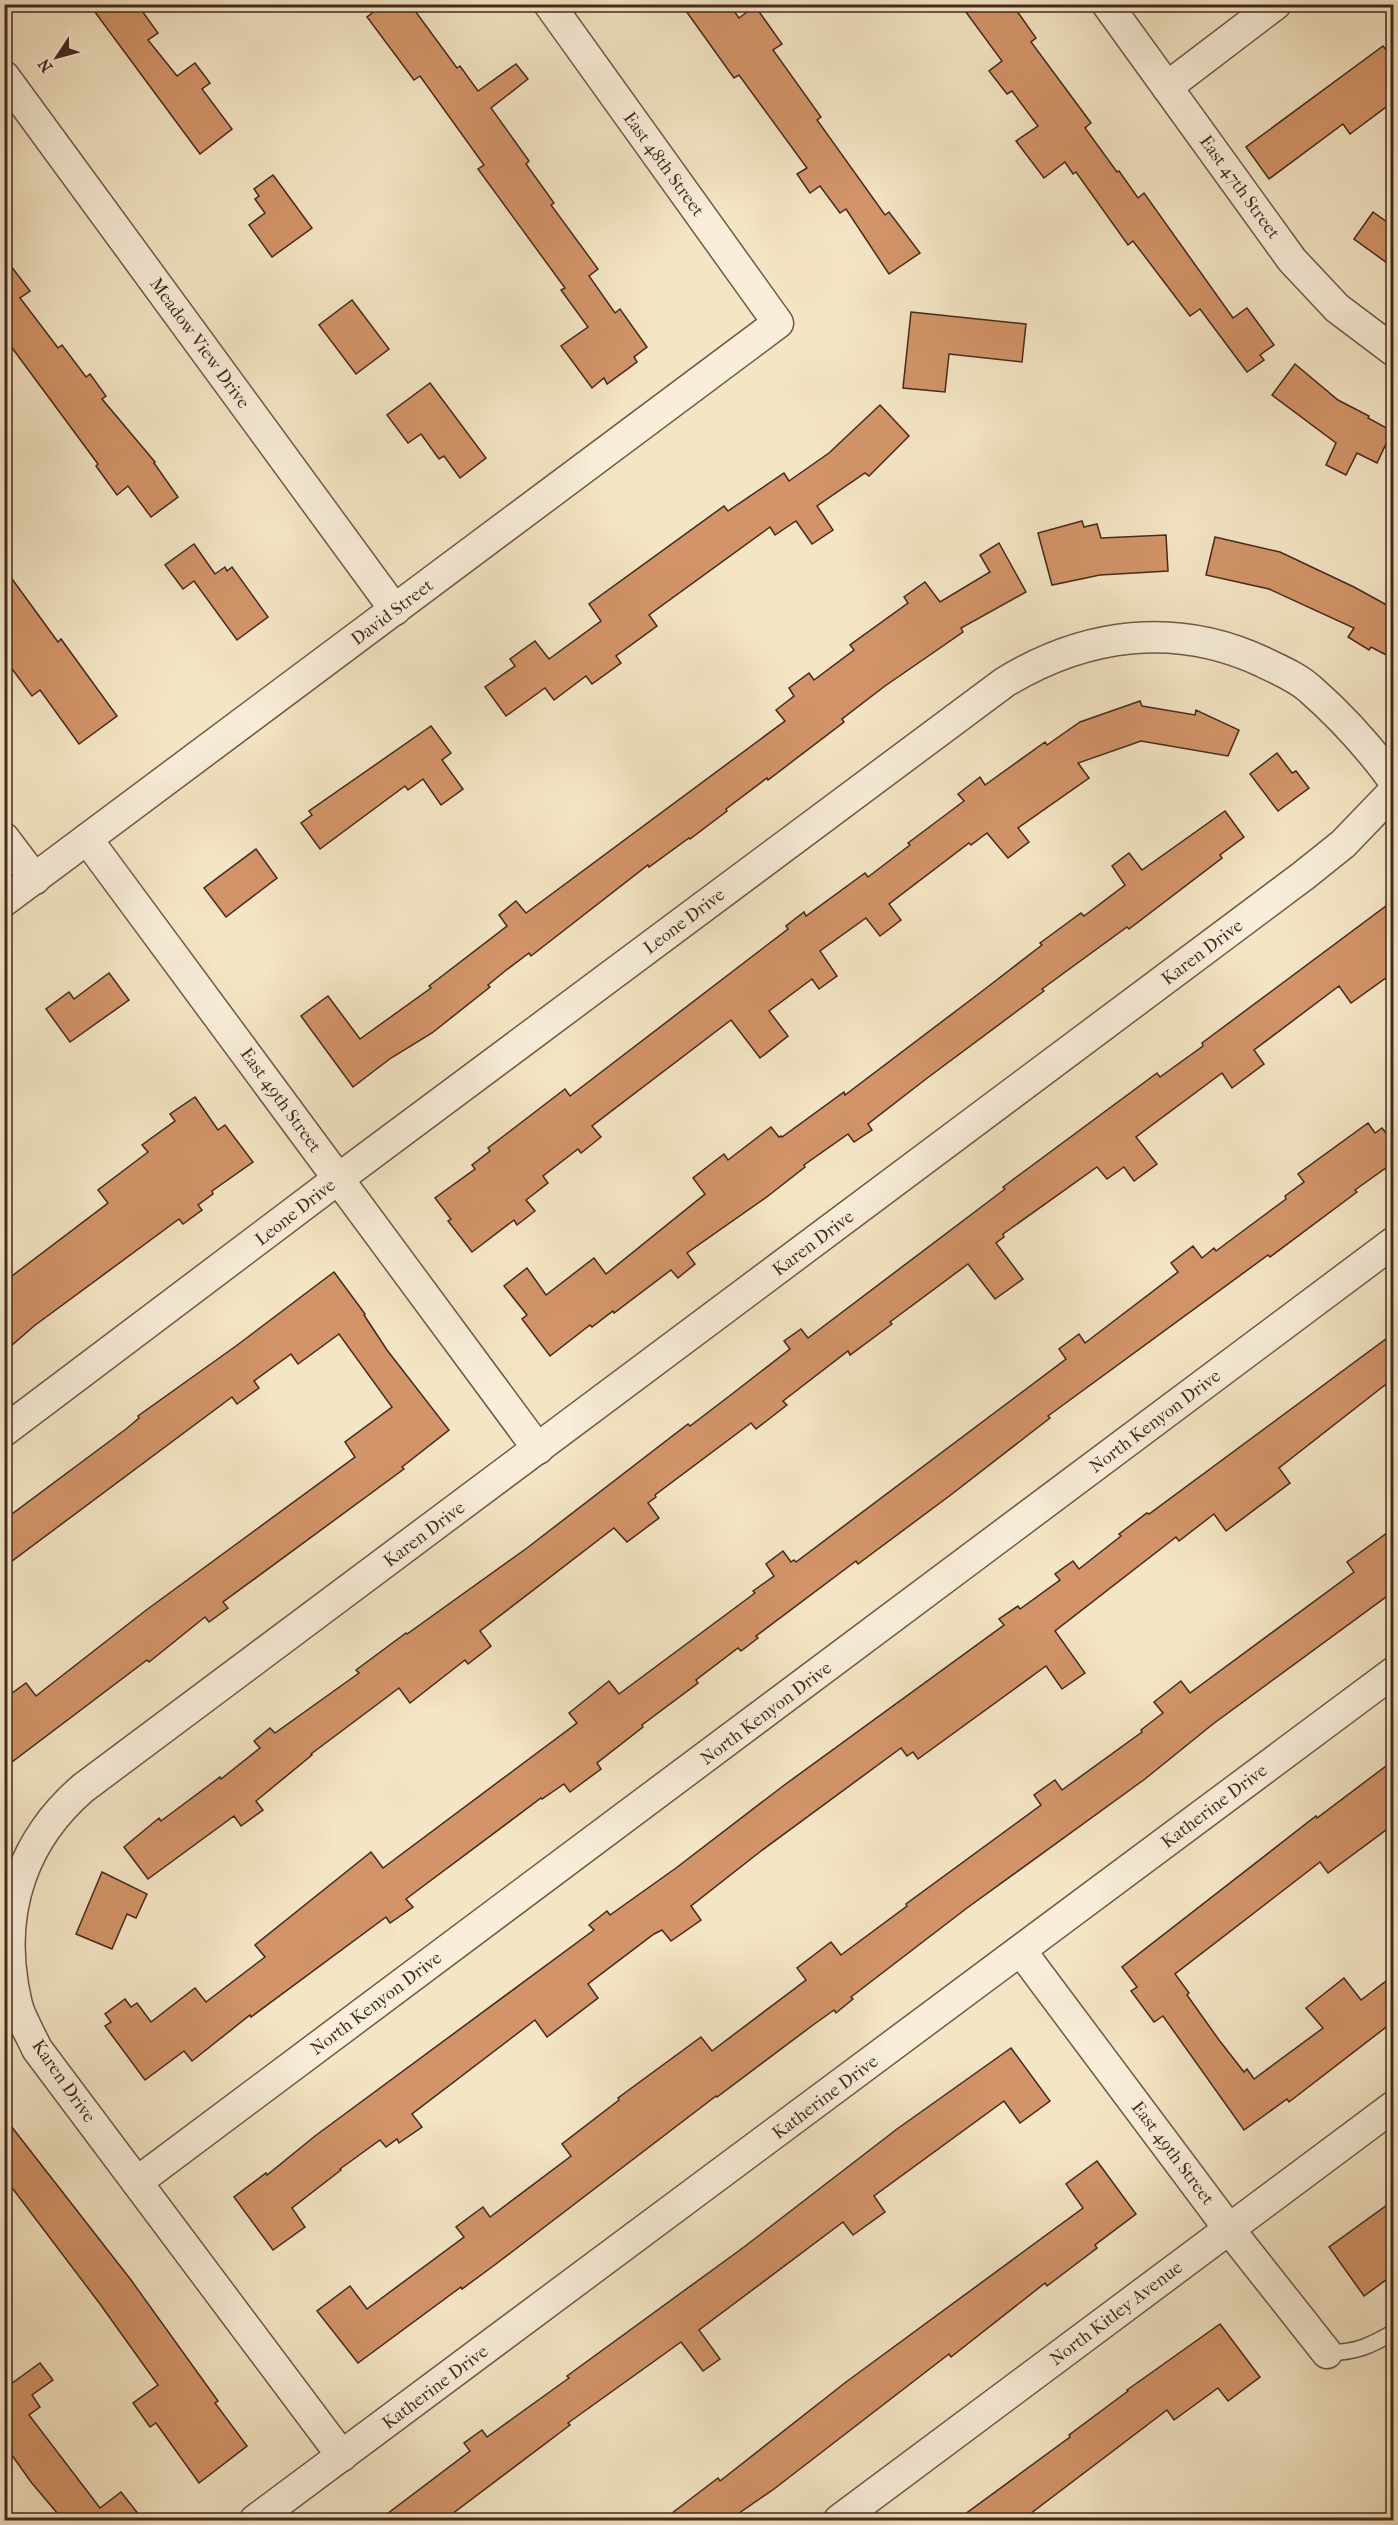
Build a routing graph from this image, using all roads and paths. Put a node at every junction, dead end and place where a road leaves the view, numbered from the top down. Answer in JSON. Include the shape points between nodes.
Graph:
{"nodes":[{"id":1,"x":549,"y":4,"type":"edge"},
{"id":2,"x":1107,"y":4,"type":"edge"},
{"id":3,"x":1276,"y":4,"type":"edge"},
{"id":4,"x":4,"y":76,"type":"edge"},
{"id":5,"x":1167,"y":87,"type":"junction"},
{"id":6,"x":778,"y":323,"type":"joint"},
{"id":7,"x":1394,"y":351,"type":"edge"},
{"id":8,"x":395,"y":610,"type":"junction"},
{"id":9,"x":1394,"y":781,"type":"edge"},
{"id":10,"x":1394,"y":791,"type":"edge"},
{"id":11,"x":4,"y":838,"type":"edge"},
{"id":12,"x":87,"y":840,"type":"junction"},
{"id":13,"x":34,"y":879,"type":"junction"},
{"id":14,"x":4,"y":901,"type":"edge"},
{"id":15,"x":338,"y":1179,"type":"junction"},
{"id":16,"x":1394,"y":1242,"type":"edge"},
{"id":17,"x":4,"y":1431,"type":"edge"},
{"id":18,"x":538,"y":1449,"type":"junction"},
{"id":19,"x":1394,"y":1672,"type":"edge"},
{"id":20,"x":1021,"y":1951,"type":"junction"},
{"id":21,"x":1394,"y":2106,"type":"edge"},
{"id":22,"x":137,"y":2182,"type":"junction"},
{"id":23,"x":1229,"y":2229,"type":"junction"},
{"id":24,"x":1394,"y":2332,"type":"edge"},
{"id":25,"x":1327,"y":2353,"type":"joint"},
{"id":26,"x":342,"y":2456,"type":"junction"},
{"id":27,"x":255,"y":2520,"type":"edge"},
{"id":28,"x":839,"y":2520,"type":"edge"}],
"edges":[{"from":1,"to":6,"type":"street","name":"East 48th Street"},
{"from":2,"to":5,"type":"street","name":"East 47th Street"},
{"from":3,"to":5,"type":"street"},
{"from":4,"to":8,"type":"street","name":"Meadow View Drive"},
{"from":5,"to":7,"type":"street","name":"East 47th Street","via":[[1309,279],[1357,325]]},
{"from":6,"to":8,"type":"street","name":"David Street"},
{"from":8,"to":12,"type":"street","name":"David Street"},
{"from":9,"to":15,"type":"street","name":"Leone Drive","via":[[1349,726],[1310,689],[1239,651],[1147,636],[1064,652],[1005,682]]},
{"from":10,"to":18,"type":"street","name":"Karen Drive","via":[[1343,844],[1303,876]]},
{"from":11,"to":13,"type":"street"},
{"from":12,"to":13,"type":"street","name":"David Street"},
{"from":12,"to":15,"type":"street","name":"East 49th Street"},
{"from":13,"to":14,"type":"street","name":"David Street"},
{"from":15,"to":17,"type":"street","name":"Leone Drive"},
{"from":15,"to":18,"type":"street","name":"East 49th Street"},
{"from":16,"to":22,"type":"street","name":"North Kenyon Drive"},
{"from":18,"to":22,"type":"street","name":"Karen Drive","via":[[83,1788],[44,1828],[30,1852],[12,1903],[8,1930],[9,1972],[19,2012],[37,2049]]},
{"from":19,"to":20,"type":"street","name":"Katherine Drive"},
{"from":20,"to":23,"type":"street","name":"East 49th Street"},
{"from":20,"to":26,"type":"street","name":"Katherine Drive"},
{"from":21,"to":23,"type":"street","name":"North Kitley Avenue"},
{"from":22,"to":26,"type":"street","name":"Karen Drive"},
{"from":23,"to":25,"type":"street","name":"East 49th Street"},
{"from":23,"to":28,"type":"street","name":"North Kitley Avenue"},
{"from":24,"to":25,"type":"lane","via":[[1365,2349]]},
{"from":26,"to":27,"type":"street","name":"Katherine Drive"}]}
